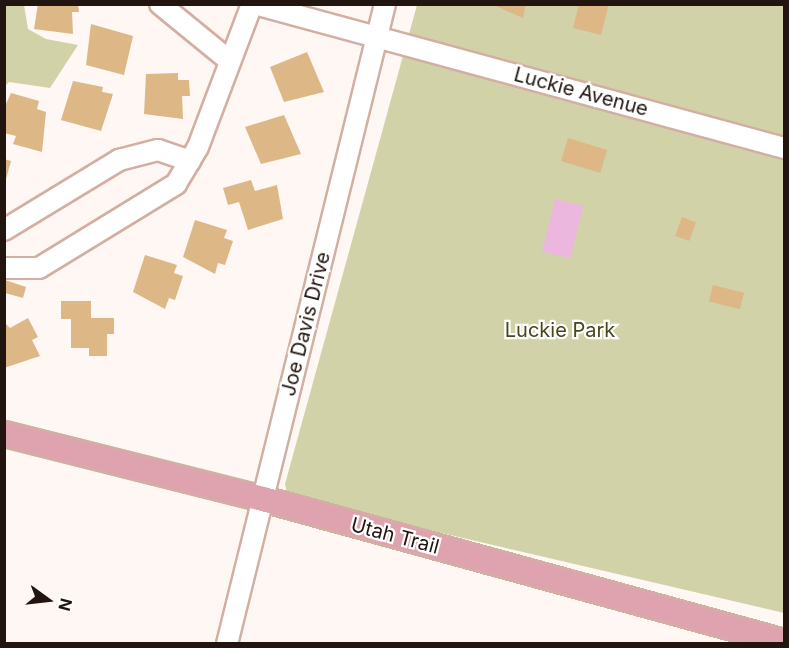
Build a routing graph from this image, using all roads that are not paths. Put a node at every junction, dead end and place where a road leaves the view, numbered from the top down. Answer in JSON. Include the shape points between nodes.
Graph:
{"nodes":[{"id":1,"x":160,"y":4,"type":"edge"},
{"id":2,"x":253,"y":4,"type":"edge"},
{"id":3,"x":385,"y":4,"type":"edge"},
{"id":4,"x":377,"y":36,"type":"junction"},
{"id":5,"x":230,"y":61,"type":"junction"},
{"id":6,"x":784,"y":148,"type":"edge"},
{"id":7,"x":190,"y":161,"type":"junction"},
{"id":8,"x":4,"y":230,"type":"edge"},
{"id":9,"x":4,"y":268,"type":"edge"},
{"id":10,"x":4,"y":434,"type":"edge"},
{"id":11,"x":263,"y":500,"type":"junction"},
{"id":12,"x":784,"y":642,"type":"edge"},
{"id":13,"x":227,"y":644,"type":"edge"}],
"edges":[{"from":1,"to":5,"type":"street"},
{"from":2,"to":4,"type":"street","name":"Luckie Avenue"},
{"from":2,"to":5,"type":"street"},
{"from":3,"to":4,"type":"street","name":"Joe Davis Drive"},
{"from":4,"to":6,"type":"street","name":"Luckie Avenue"},
{"from":4,"to":11,"type":"street","name":"Joe Davis Drive"},
{"from":5,"to":7,"type":"street"},
{"from":7,"to":8,"type":"street","via":[[158,150],[119,160]]},
{"from":7,"to":9,"type":"street","via":[[176,184],[39,268]]},
{"from":10,"to":11,"type":"main road","name":"Utah Trail"},
{"from":11,"to":12,"type":"main road","name":"Utah Trail"},
{"from":11,"to":13,"type":"street","name":"Joe Davis Drive"}]}
